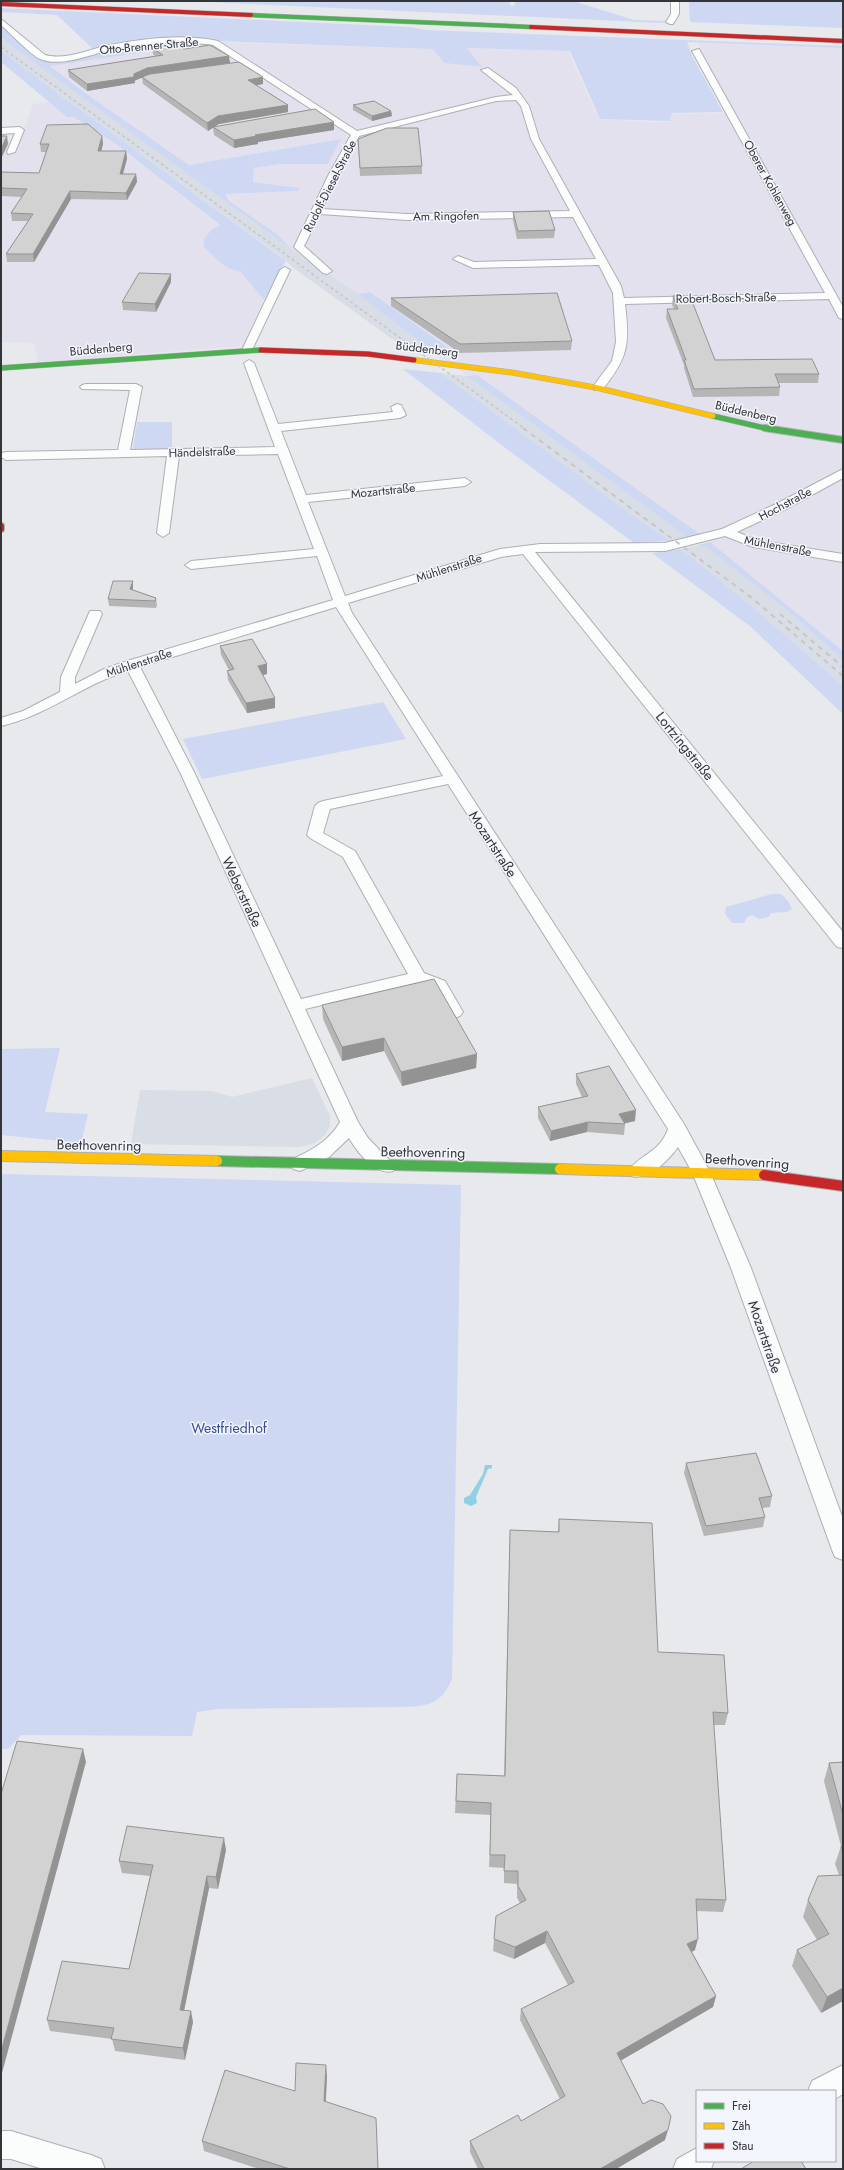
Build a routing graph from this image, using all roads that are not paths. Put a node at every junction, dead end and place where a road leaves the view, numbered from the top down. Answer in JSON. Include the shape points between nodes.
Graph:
{"nodes":[{"id":1,"x":53,"y":1,"type":"edge"},
{"id":2,"x":675,"y":1,"type":"edge"},
{"id":3,"x":1,"y":4,"type":"edge"},
{"id":4,"x":1,"y":21,"type":"edge"},
{"id":5,"x":670,"y":22,"type":"dead end"},
{"id":6,"x":843,"y":35,"type":"edge"},
{"id":7,"x":843,"y":41,"type":"edge"},
{"id":8,"x":696,"y":51,"type":"dead end"},
{"id":9,"x":247,"y":64,"type":"junction"},
{"id":10,"x":232,"y":66,"type":"edge"},
{"id":11,"x":485,"y":70,"type":"dead end"},
{"id":12,"x":519,"y":97,"type":"junction"},
{"id":13,"x":321,"y":111,"type":"junction"},
{"id":14,"x":305,"y":114,"type":"edge"},
{"id":15,"x":1,"y":130,"type":"edge"},
{"id":16,"x":356,"y":134,"type":"junction"},
{"id":17,"x":12,"y":152,"type":"dead end"},
{"id":18,"x":317,"y":211,"type":"junction"},
{"id":19,"x":576,"y":214,"type":"junction"},
{"id":20,"x":458,"y":259,"type":"dead end"},
{"id":21,"x":603,"y":262,"type":"junction"},
{"id":22,"x":285,"y":270,"type":"dead end"},
{"id":23,"x":327,"y":271,"type":"dead end"},
{"id":24,"x":832,"y":296,"type":"junction"},
{"id":25,"x":620,"y":301,"type":"junction"},
{"id":26,"x":843,"y":316,"type":"edge"},
{"id":27,"x":247,"y":350,"type":"junction"},
{"id":28,"x":249,"y":363,"type":"dead end"},
{"id":29,"x":1,"y":368,"type":"edge"},
{"id":30,"x":86,"y":387,"type":"dead end"},
{"id":31,"x":598,"y":388,"type":"junction"},
{"id":32,"x":398,"y":407,"type":"dead end"},
{"id":33,"x":273,"y":428,"type":"junction"},
{"id":34,"x":843,"y":440,"type":"edge"},
{"id":35,"x":281,"y":450,"type":"junction"},
{"id":36,"x":123,"y":454,"type":"junction"},
{"id":37,"x":173,"y":454,"type":"junction"},
{"id":38,"x":6,"y":456,"type":"dead end"},
{"id":39,"x":843,"y":473,"type":"edge"},
{"id":40,"x":465,"y":482,"type":"dead end"},
{"id":41,"x":301,"y":499,"type":"junction"},
{"id":42,"x":726,"y":532,"type":"junction"},
{"id":43,"x":163,"y":533,"type":"dead end"},
{"id":44,"x":526,"y":549,"type":"junction"},
{"id":45,"x":322,"y":552,"type":"junction"},
{"id":46,"x":843,"y":558,"type":"edge"},
{"id":47,"x":191,"y":565,"type":"dead end"},
{"id":48,"x":341,"y":602,"type":"junction"},
{"id":49,"x":95,"y":614,"type":"dead end"},
{"id":50,"x":132,"y":664,"type":"junction"},
{"id":51,"x":67,"y":692,"type":"junction"},
{"id":52,"x":1,"y":722,"type":"edge"},
{"id":53,"x":452,"y":779,"type":"junction"},
{"id":54,"x":843,"y":943,"type":"edge"},
{"id":55,"x":418,"y":978,"type":"junction"},
{"id":56,"x":294,"y":1006,"type":"junction"},
{"id":57,"x":454,"y":1012,"type":"edge"},
{"id":58,"x":349,"y":1122,"type":"junction"},
{"id":59,"x":677,"y":1129,"type":"junction"},
{"id":60,"x":1,"y":1156,"type":"edge"},
{"id":61,"x":300,"y":1164,"type":"junction"},
{"id":62,"x":386,"y":1166,"type":"junction"},
{"id":63,"x":638,"y":1171,"type":"junction"},
{"id":64,"x":701,"y":1172,"type":"junction"},
{"id":65,"x":843,"y":1186,"type":"edge"},
{"id":66,"x":843,"y":1550,"type":"edge"},
{"id":67,"x":843,"y":2080,"type":"edge"},
{"id":68,"x":824,"y":2090,"type":"edge"},
{"id":69,"x":1,"y":2145,"type":"edge"},
{"id":70,"x":698,"y":2162,"type":"edge"},
{"id":71,"x":91,"y":2169,"type":"edge"},
{"id":72,"x":686,"y":2169,"type":"edge"}],
"edges":[{"from":1,"to":6,"type":"main road"},
{"from":2,"to":5,"type":"street","via":[[675,14]]},
{"from":3,"to":7,"type":"main road"},
{"from":4,"to":9,"type":"street","name":"Otto-Brenner-Straße","via":[[42,57],[70,57],[115,47],[197,41],[219,45]]},
{"from":8,"to":24,"type":"street","name":"Oberer Kohlenweg"},
{"from":9,"to":10,"type":"street"},
{"from":9,"to":13,"type":"street","name":"Otto-Brenner-Straße"},
{"from":11,"to":12,"type":"street"},
{"from":12,"to":16,"type":"street","name":"Rudolf-Diesel-Straße","via":[[491,100]]},
{"from":12,"to":19,"type":"street","via":[[525,106],[535,139]]},
{"from":13,"to":14,"type":"street"},
{"from":13,"to":16,"type":"street","name":"Otto-Brenner-Straße"},
{"from":15,"to":17,"type":"street","via":[[20,130]]},
{"from":16,"to":18,"type":"street","name":"Rudolf-Diesel-Straße"},
{"from":18,"to":19,"type":"street","name":"Am Ringofen","via":[[407,217]]},
{"from":18,"to":23,"type":"street","name":"Rudolf-Diesel-Straße","via":[[299,247]]},
{"from":19,"to":21,"type":"street"},
{"from":20,"to":21,"type":"street","via":[[473,265]]},
{"from":21,"to":25,"type":"street"},
{"from":22,"to":27,"type":"street"},
{"from":24,"to":25,"type":"street","name":"Robert-Bosch-Straße"},
{"from":24,"to":26,"type":"street","name":"Oberer Kohlenweg"},
{"from":25,"to":31,"type":"street","via":[[619,357]]},
{"from":27,"to":29,"type":"main road","name":"Büddenberg"},
{"from":27,"to":31,"type":"main road","name":"Büddenberg","via":[[338,352],[417,359]]},
{"from":28,"to":33,"type":"street","name":"Mozartstraße"},
{"from":30,"to":36,"type":"street","via":[[136,387]]},
{"from":31,"to":34,"type":"main road","name":"Büddenberg","via":[[772,430]]},
{"from":32,"to":33,"type":"street","via":[[400,415]]},
{"from":33,"to":35,"type":"street","name":"Mozartstraße"},
{"from":35,"to":37,"type":"street","name":"Händelstraße"},
{"from":35,"to":41,"type":"street","name":"Mozartstraße"},
{"from":36,"to":37,"type":"street","name":"Händelstraße"},
{"from":36,"to":38,"type":"street","name":"Händelstraße"},
{"from":37,"to":43,"type":"street"},
{"from":39,"to":42,"type":"street","name":"Hochstraße"},
{"from":40,"to":41,"type":"street","name":"Mozartstraße"},
{"from":41,"to":45,"type":"street","name":"Mozartstraße"},
{"from":42,"to":44,"type":"street","name":"Mühlenstraße","via":[[665,548]]},
{"from":42,"to":46,"type":"street","name":"Mühlenstraße","via":[[754,543]]},
{"from":44,"to":48,"type":"street","name":"Mühlenstraße","via":[[481,558]]},
{"from":44,"to":54,"type":"street","name":"Lortzingstraße"},
{"from":45,"to":47,"type":"street"},
{"from":45,"to":48,"type":"street","name":"Mozartstraße"},
{"from":48,"to":50,"type":"street","name":"Mühlenstraße"},
{"from":48,"to":53,"type":"street","name":"Mozartstraße","via":[[345,613]]},
{"from":49,"to":51,"type":"street","via":[[68,677]]},
{"from":50,"to":51,"type":"street","name":"Mühlenstraße"},
{"from":50,"to":56,"type":"street","name":"Weberstraße","via":[[187,772]]},
{"from":51,"to":52,"type":"street","name":"Mühlenstraße","via":[[21,717]]},
{"from":53,"to":55,"type":"street","via":[[323,806],[314,835],[349,854]]},
{"from":53,"to":59,"type":"street","name":"Mozartstraße"},
{"from":55,"to":56,"type":"street"},
{"from":55,"to":57,"type":"street","via":[[439,985]]},
{"from":56,"to":58,"type":"street","name":"Weberstraße"},
{"from":58,"to":61,"type":"street","via":[[336,1143]]},
{"from":58,"to":62,"type":"street","name":"Weberstraße","via":[[361,1143]]},
{"from":59,"to":63,"type":"street","via":[[674,1141],[668,1149]]},
{"from":59,"to":64,"type":"street","name":"Mozartstraße"},
{"from":60,"to":61,"type":"main road","name":"Beethovenring"},
{"from":61,"to":62,"type":"main road","name":"Beethovenring"},
{"from":62,"to":63,"type":"main road","name":"Beethovenring"},
{"from":63,"to":64,"type":"main road","name":"Beethovenring"},
{"from":64,"to":65,"type":"main road","name":"Beethovenring","via":[[776,1176]]},
{"from":64,"to":66,"type":"street","name":"Mozartstraße","via":[[741,1268]]},
{"from":67,"to":68,"type":"street"},
{"from":69,"to":71,"type":"street","via":[[11,2145]]},
{"from":70,"to":72,"type":"street"}]}
